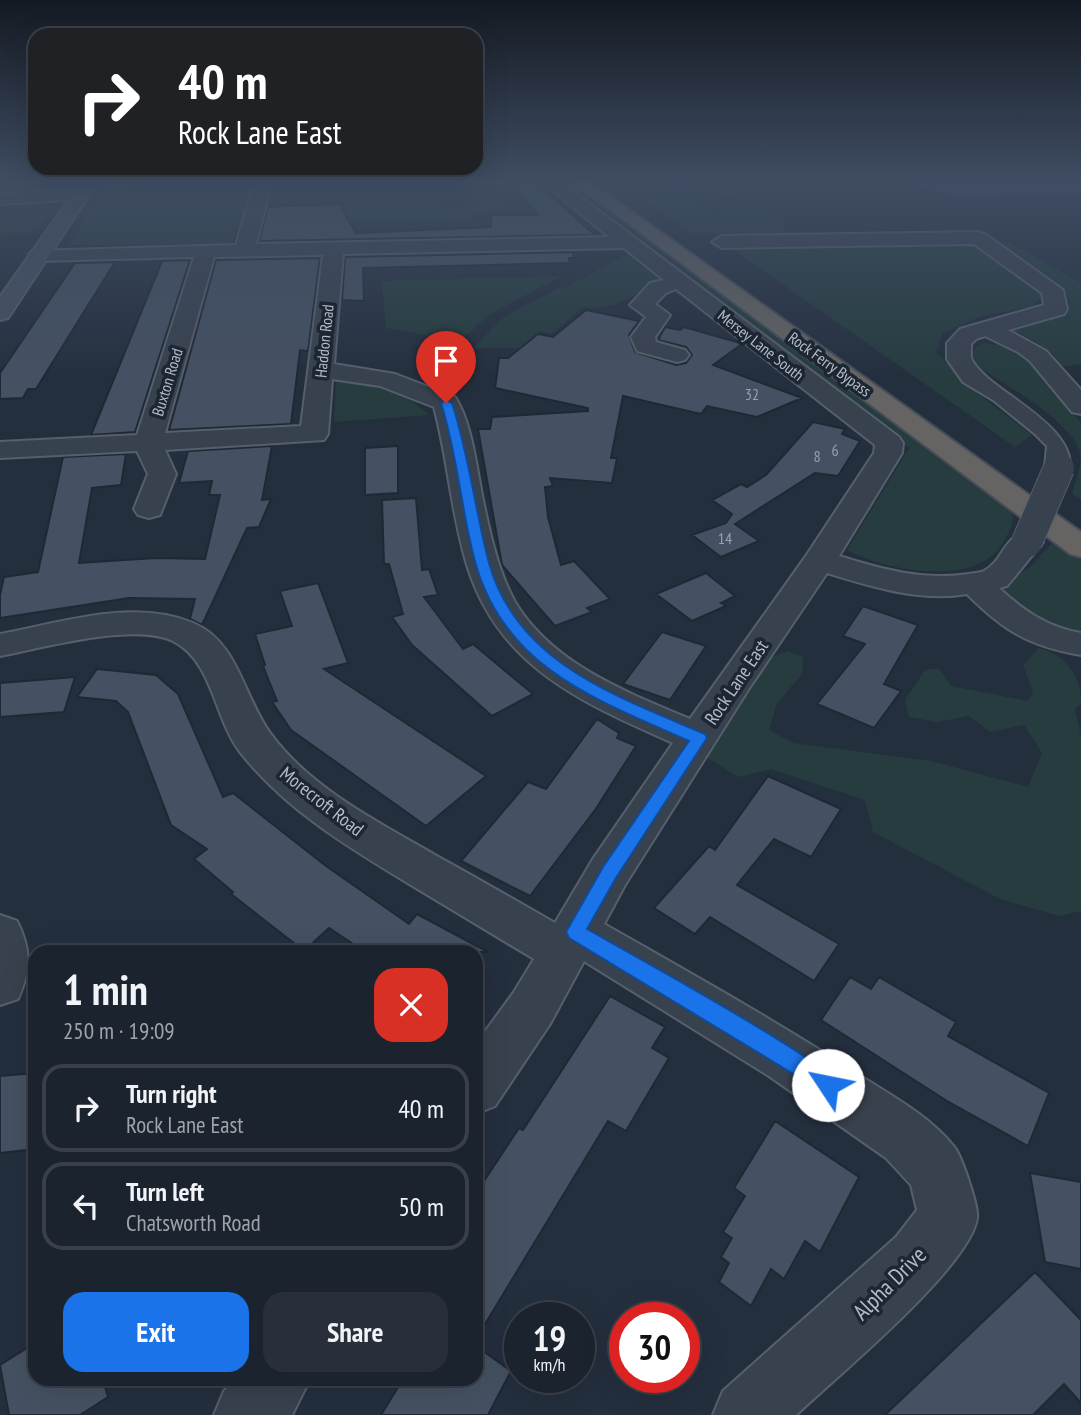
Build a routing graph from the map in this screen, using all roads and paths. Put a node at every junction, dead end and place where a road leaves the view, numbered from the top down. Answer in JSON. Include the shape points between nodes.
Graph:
{"nodes":[{"id":1,"x":46,"y":246,"type":"edge"},
{"id":2,"x":245,"y":246,"type":"edge"},
{"id":3,"x":480,"y":246,"type":"edge"},
{"id":4,"x":633,"y":246,"type":"edge"},
{"id":5,"x":669,"y":246,"type":"edge"},
{"id":6,"x":697,"y":246,"type":"edge"},
{"id":7,"x":989,"y":246,"type":"edge"},
{"id":8,"x":334,"y":248,"type":"junction"},
{"id":9,"x":244,"y":251,"type":"junction"},
{"id":10,"x":206,"y":252,"type":"junction"},
{"id":11,"x":39,"y":255,"type":"junction"},
{"id":12,"x":13,"y":256,"type":"dead end"},
{"id":13,"x":679,"y":282,"type":"junction"},
{"id":14,"x":0,"y":313,"type":"edge"},
{"id":15,"x":985,"y":328,"type":"junction"},
{"id":16,"x":677,"y":355,"type":"dead end"},
{"id":17,"x":322,"y":371,"type":"junction"},
{"id":18,"x":1081,"y":406,"type":"edge"},
{"id":19,"x":948,"y":422,"type":"dead end"},
{"id":20,"x":889,"y":443,"type":"joint"},
{"id":21,"x":148,"y":444,"type":"junction"},
{"id":22,"x":0,"y":450,"type":"edge"},
{"id":23,"x":1025,"y":476,"type":"dead end"},
{"id":24,"x":1070,"y":507,"type":"dead end"},
{"id":25,"x":149,"y":509,"type":"dead end"},
{"id":26,"x":1081,"y":547,"type":"edge"},
{"id":27,"x":820,"y":560,"type":"junction"},
{"id":28,"x":975,"y":583,"type":"junction"},
{"id":29,"x":1081,"y":644,"type":"edge"},
{"id":30,"x":0,"y":645,"type":"edge"},
{"id":31,"x":699,"y":738,"type":"junction"},
{"id":32,"x":0,"y":935,"type":"edge"},
{"id":33,"x":570,"y":942,"type":"junction"},
{"id":34,"x":0,"y":984,"type":"edge"},
{"id":35,"x":483,"y":1078,"type":"edge"},
{"id":36,"x":747,"y":1415,"type":"edge"}],
"edges":[{"from":1,"to":11,"type":"main road"},
{"from":2,"to":9,"type":"street"},
{"from":3,"to":8,"type":"street"},
{"from":4,"to":13,"type":"street","name":"Mersey Lane South"},
{"from":5,"to":26,"type":"highway","name":"Rock Ferry Bypass"},
{"from":6,"to":19,"type":"highway","name":"Rock Ferry Bypass"},
{"from":7,"to":15,"type":"street","via":[[1052,290],[1056,309]]},
{"from":8,"to":9,"type":"street"},
{"from":8,"to":17,"type":"street","name":"Haddon Road"},
{"from":9,"to":10,"type":"street"},
{"from":10,"to":11,"type":"street"},
{"from":10,"to":21,"type":"street","name":"Buxton Road"},
{"from":11,"to":12,"type":"main road"},
{"from":11,"to":14,"type":"main road"},
{"from":13,"to":16,"type":"street","via":[[658,288],[641,304],[659,315],[643,337],[645,346]]},
{"from":13,"to":20,"type":"street","name":"Mersey Lane South"},
{"from":15,"to":18,"type":"street","via":[[1038,356]]},
{"from":15,"to":28,"type":"street","bridge":true,"via":[[958,343],[959,359],[972,377],[1002,395],[1061,445],[1059,467],[1027,542],[995,579]]},
{"from":17,"to":21,"type":"street","name":"Haddon Road","via":[[314,434]]},
{"from":17,"to":31,"type":"street","via":[[407,383],[446,403],[457,435],[483,566],[508,622],[545,661],[614,701]]},
{"from":20,"to":27,"type":"street","name":"Rock Lane East","via":[[888,453]]},
{"from":21,"to":22,"type":"street"},
{"from":21,"to":25,"type":"street","via":[[162,474]]},
{"from":23,"to":24,"type":"highway"},
{"from":27,"to":28,"type":"street","via":[[921,586]]},
{"from":27,"to":31,"type":"street","name":"Rock Lane East"},
{"from":28,"to":29,"type":"street","via":[[1006,615],[1034,634]]},
{"from":30,"to":33,"type":"street","name":"Morecroft Road","via":[[112,624],[180,630],[202,642],[253,740],[291,782],[358,832]]},
{"from":31,"to":33,"type":"street","name":"Rock Lane East","via":[[609,872]]},
{"from":32,"to":34,"type":"street","via":[[5,945]]},
{"from":33,"to":35,"type":"street","name":"Rock Lane East","via":[[532,1008]]},
{"from":33,"to":36,"type":"street","name":"Alpha Drive","via":[[788,1058],[906,1139],[936,1170],[948,1217],[918,1259]]}]}
